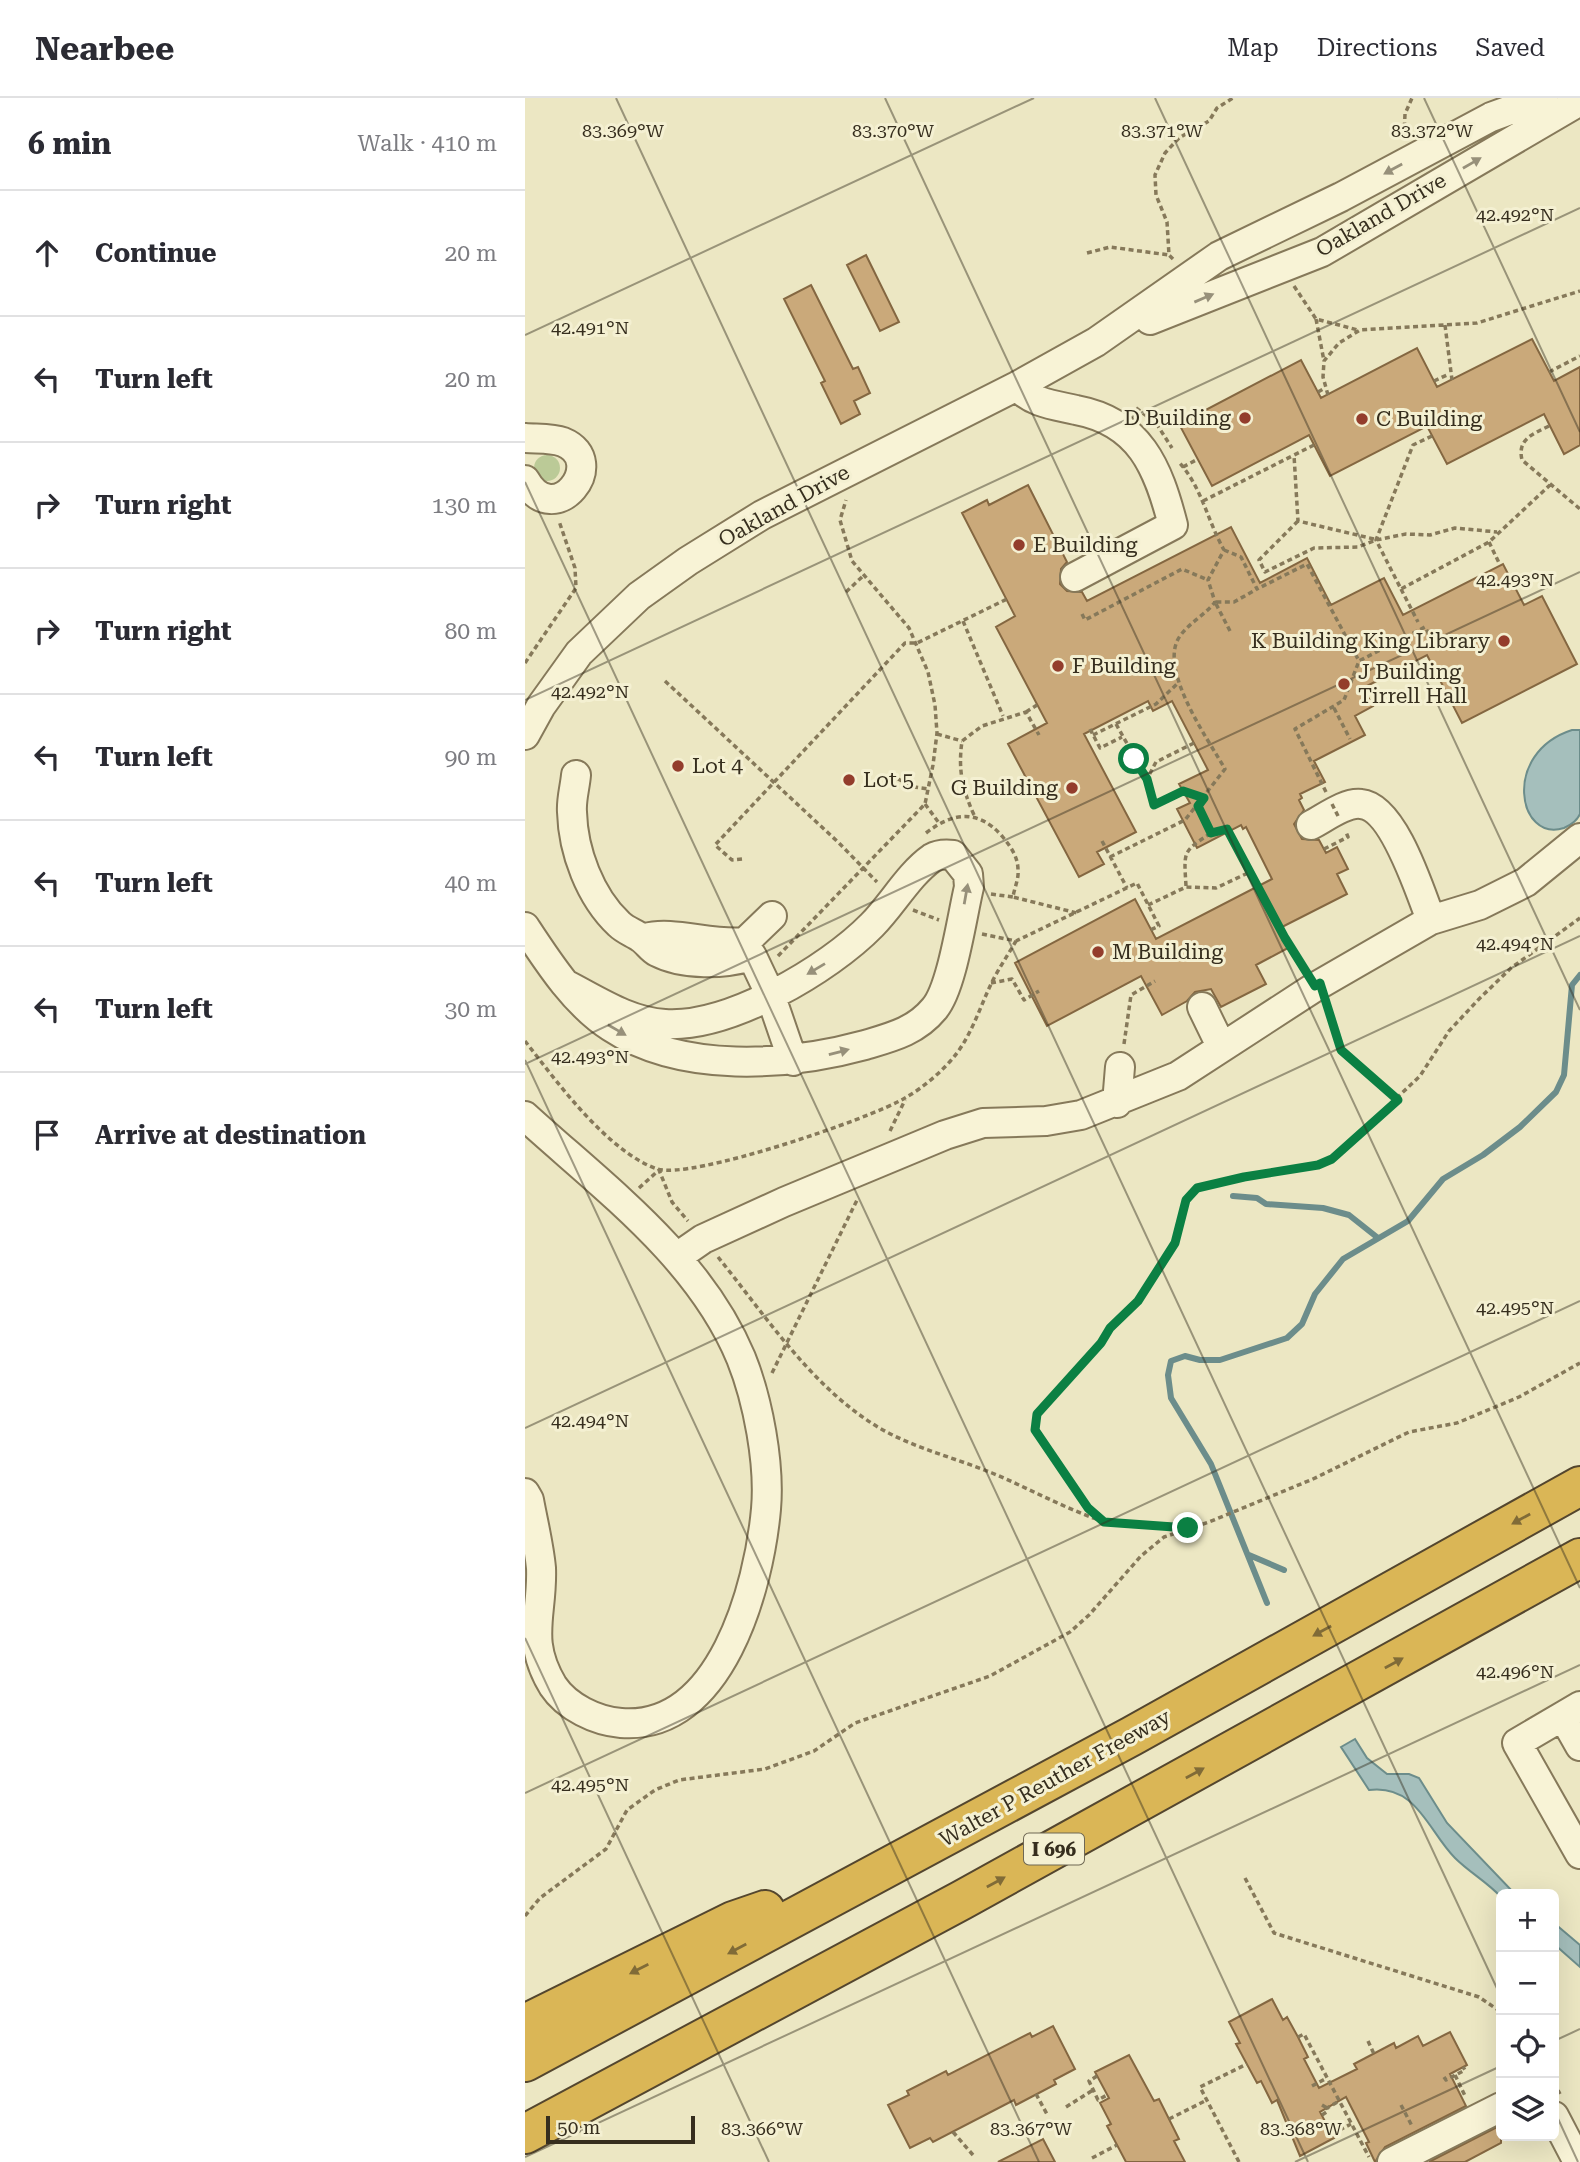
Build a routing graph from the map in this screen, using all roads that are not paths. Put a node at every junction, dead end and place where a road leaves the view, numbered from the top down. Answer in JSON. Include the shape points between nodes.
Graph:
{"nodes":[{"id":1,"x":1543,"y":98,"type":"edge"},
{"id":2,"x":1580,"y":101,"type":"edge"},
{"id":3,"x":1095,"y":342,"type":"junction"},
{"id":4,"x":1017,"y":386,"type":"junction"},
{"id":5,"x":525,"y":438,"type":"edge"},
{"id":6,"x":525,"y":480,"type":"edge"},
{"id":7,"x":1075,"y":577,"type":"dead end"},
{"id":8,"x":525,"y":735,"type":"edge"},
{"id":9,"x":576,"y":775,"type":"dead end"},
{"id":10,"x":1311,"y":825,"type":"dead end"},
{"id":11,"x":1580,"y":838,"type":"edge"},
{"id":12,"x":772,"y":916,"type":"dead end"},
{"id":13,"x":1431,"y":920,"type":"junction"},
{"id":14,"x":525,"y":927,"type":"edge"},
{"id":15,"x":756,"y":954,"type":"junction"},
{"id":16,"x":567,"y":985,"type":"junction"},
{"id":17,"x":770,"y":994,"type":"junction"},
{"id":18,"x":1202,"y":1007,"type":"dead end"},
{"id":19,"x":1221,"y":1046,"type":"junction"},
{"id":20,"x":793,"y":1061,"type":"junction"},
{"id":21,"x":1121,"y":1067,"type":"road end"},
{"id":22,"x":1117,"y":1102,"type":"junction"},
{"id":23,"x":525,"y":1116,"type":"edge"},
{"id":24,"x":677,"y":1257,"type":"junction"},
{"id":25,"x":1580,"y":1486,"type":"edge"},
{"id":26,"x":525,"y":1493,"type":"edge"},
{"id":27,"x":1580,"y":1558,"type":"edge"},
{"id":28,"x":1571,"y":1711,"type":"edge"},
{"id":29,"x":1580,"y":1746,"type":"edge"},
{"id":30,"x":1580,"y":1854,"type":"edge"},
{"id":31,"x":905,"y":1859,"type":"junction"},
{"id":32,"x":962,"y":1900,"type":"junction"},
{"id":33,"x":525,"y":2024,"type":"edge"},
{"id":34,"x":525,"y":2062,"type":"edge"},
{"id":35,"x":1496,"y":2110,"type":"edge"},
{"id":36,"x":1559,"y":2126,"type":"edge"},
{"id":37,"x":525,"y":2134,"type":"edge"},
{"id":38,"x":528,"y":2162,"type":"edge"},
{"id":39,"x":1392,"y":2162,"type":"edge"},
{"id":40,"x":1578,"y":2162,"type":"edge"}],
"edges":[{"from":1,"to":3,"type":"street","name":"Oakland Drive","one_way":true,"via":[[1491,117],[1219,256]]},
{"from":3,"to":2,"type":"street","name":"Oakland Drive","one_way":true,"via":[[1322,252]]},
{"from":3,"to":4,"type":"street","name":"Oakland Drive"},
{"from":4,"to":7,"type":"street","via":[[1027,397],[1080,410],[1123,429],[1144,450],[1163,485],[1173,524]]},
{"from":4,"to":8,"type":"street","name":"Oakland Drive","via":[[774,509],[688,561],[639,596],[579,653]]},
{"from":5,"to":6,"type":"street","via":[[563,442],[581,464],[578,483],[564,496],[537,494]]},
{"from":9,"to":15,"type":"street","via":[[572,812],[589,884],[619,924],[655,951],[681,959],[730,961]]},
{"from":10,"to":13,"type":"street","via":[[1348,806],[1360,803],[1374,808],[1388,822]]},
{"from":11,"to":13,"type":"street","via":[[1526,882],[1480,905]]},
{"from":12,"to":15,"type":"street"},
{"from":13,"to":19,"type":"street"},
{"from":14,"to":16,"type":"street"},
{"from":15,"to":17,"type":"street"},
{"from":16,"to":17,"type":"street","via":[[628,1016],[665,1024],[707,1019]]},
{"from":16,"to":20,"type":"street","one_way":true,"via":[[612,1028],[662,1048],[731,1060]]},
{"from":17,"to":20,"type":"street"},
{"from":20,"to":17,"type":"street","one_way":true,"via":[[905,1033],[934,1009],[944,993],[969,887],[961,862],[944,854],[930,860],[870,928],[840,953]]},
{"from":18,"to":19,"type":"street"},
{"from":19,"to":22,"type":"street","via":[[1178,1076]]},
{"from":21,"to":22,"type":"street"},
{"from":22,"to":24,"type":"street","via":[[1046,1121],[983,1123],[874,1164],[703,1239]]},
{"from":23,"to":24,"type":"street"},
{"from":24,"to":26,"type":"street","via":[[711,1302],[753,1390],[766,1506],[748,1601],[715,1672],[687,1703],[649,1722],[605,1722],[583,1712],[555,1688],[534,1633],[541,1569]]},
{"from":25,"to":31,"type":"highway","name":"Walter P Reuther Freeway","one_way":true},
{"from":32,"to":27,"type":"highway","number":"I 696","one_way":true},
{"from":28,"to":29,"type":"street"},
{"from":28,"to":30,"type":"street","via":[[1517,1743]]},
{"from":31,"to":33,"type":"highway","one_way":true,"via":[[733,1921]]},
{"from":31,"to":34,"type":"highway","name":"Walter P Reuther Freeway","one_way":true},
{"from":32,"to":37,"type":"highway","number":"I 696"},
{"from":32,"to":38,"type":"highway","via":[[613,2115]]},
{"from":35,"to":39,"type":"street"},
{"from":36,"to":40,"type":"street"}]}
